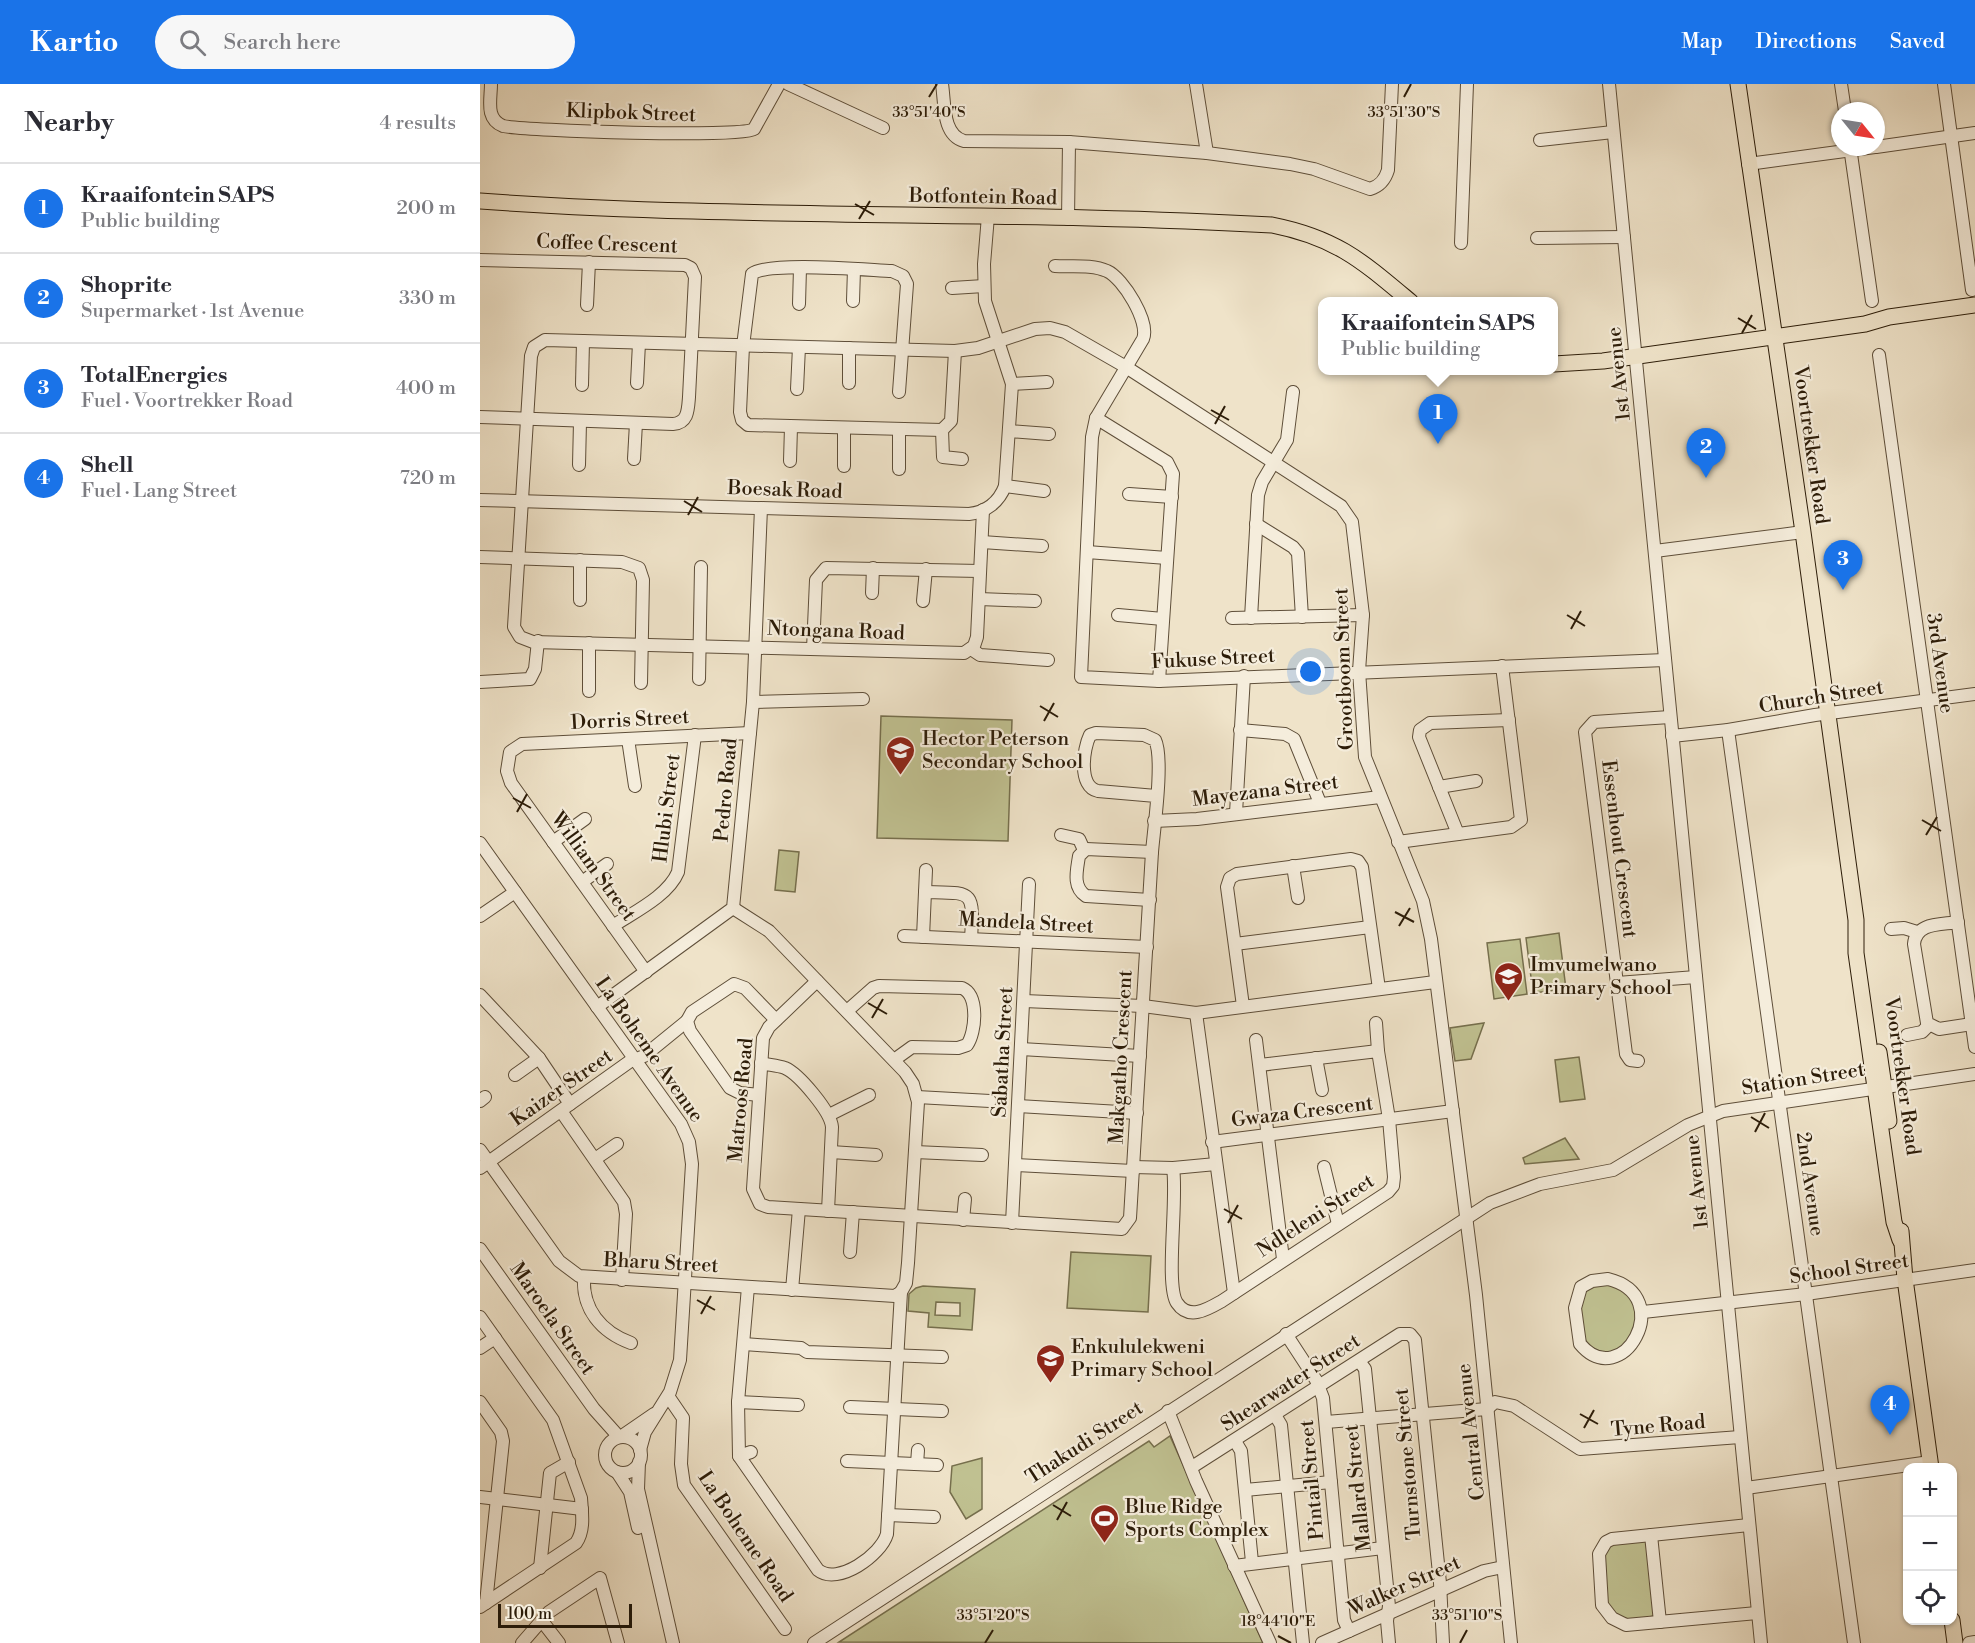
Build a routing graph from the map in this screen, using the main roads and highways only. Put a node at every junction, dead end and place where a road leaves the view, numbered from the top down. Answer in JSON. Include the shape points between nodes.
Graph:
{"nodes":[{"id":1,"x":1738,"y":84,"type":"edge"},
{"id":2,"x":480,"y":201,"type":"edge"},
{"id":3,"x":531,"y":206,"type":"junction"},
{"id":4,"x":480,"y":209,"type":"edge"},
{"id":5,"x":1405,"y":297,"type":"edge"},
{"id":6,"x":1974,"y":298,"type":"edge"},
{"id":7,"x":1975,"y":315,"type":"edge"},
{"id":8,"x":1868,"y":324,"type":"junction"},
{"id":9,"x":1775,"y":336,"type":"junction"},
{"id":10,"x":1558,"y":364,"type":"edge"},
{"id":11,"x":1930,"y":1463,"type":"edge"},
{"id":12,"x":1953,"y":1625,"type":"edge"},
{"id":13,"x":1955,"y":1643,"type":"edge"}],
"edges":[{"from":1,"to":9,"type":"main road","name":"Voortrekker Road"},
{"from":2,"to":3,"type":"main road","name":"Botfontein Road"},
{"from":3,"to":4,"type":"main road","name":"Botfontein Road"},
{"from":3,"to":5,"type":"main road","name":"Botfontein Road","via":[[1272,225],[1305,231],[1349,252]]},
{"from":6,"to":8,"type":"main road"},
{"from":7,"to":8,"type":"main road","via":[[1889,326]]},
{"from":8,"to":9,"type":"main road"},
{"from":9,"to":10,"type":"main road"},
{"from":9,"to":11,"type":"main road","name":"Voortrekker Road","via":[[1856,920],[1864,945],[1894,1222],[1900,1240]]},
{"from":12,"to":13,"type":"main road"}]}
